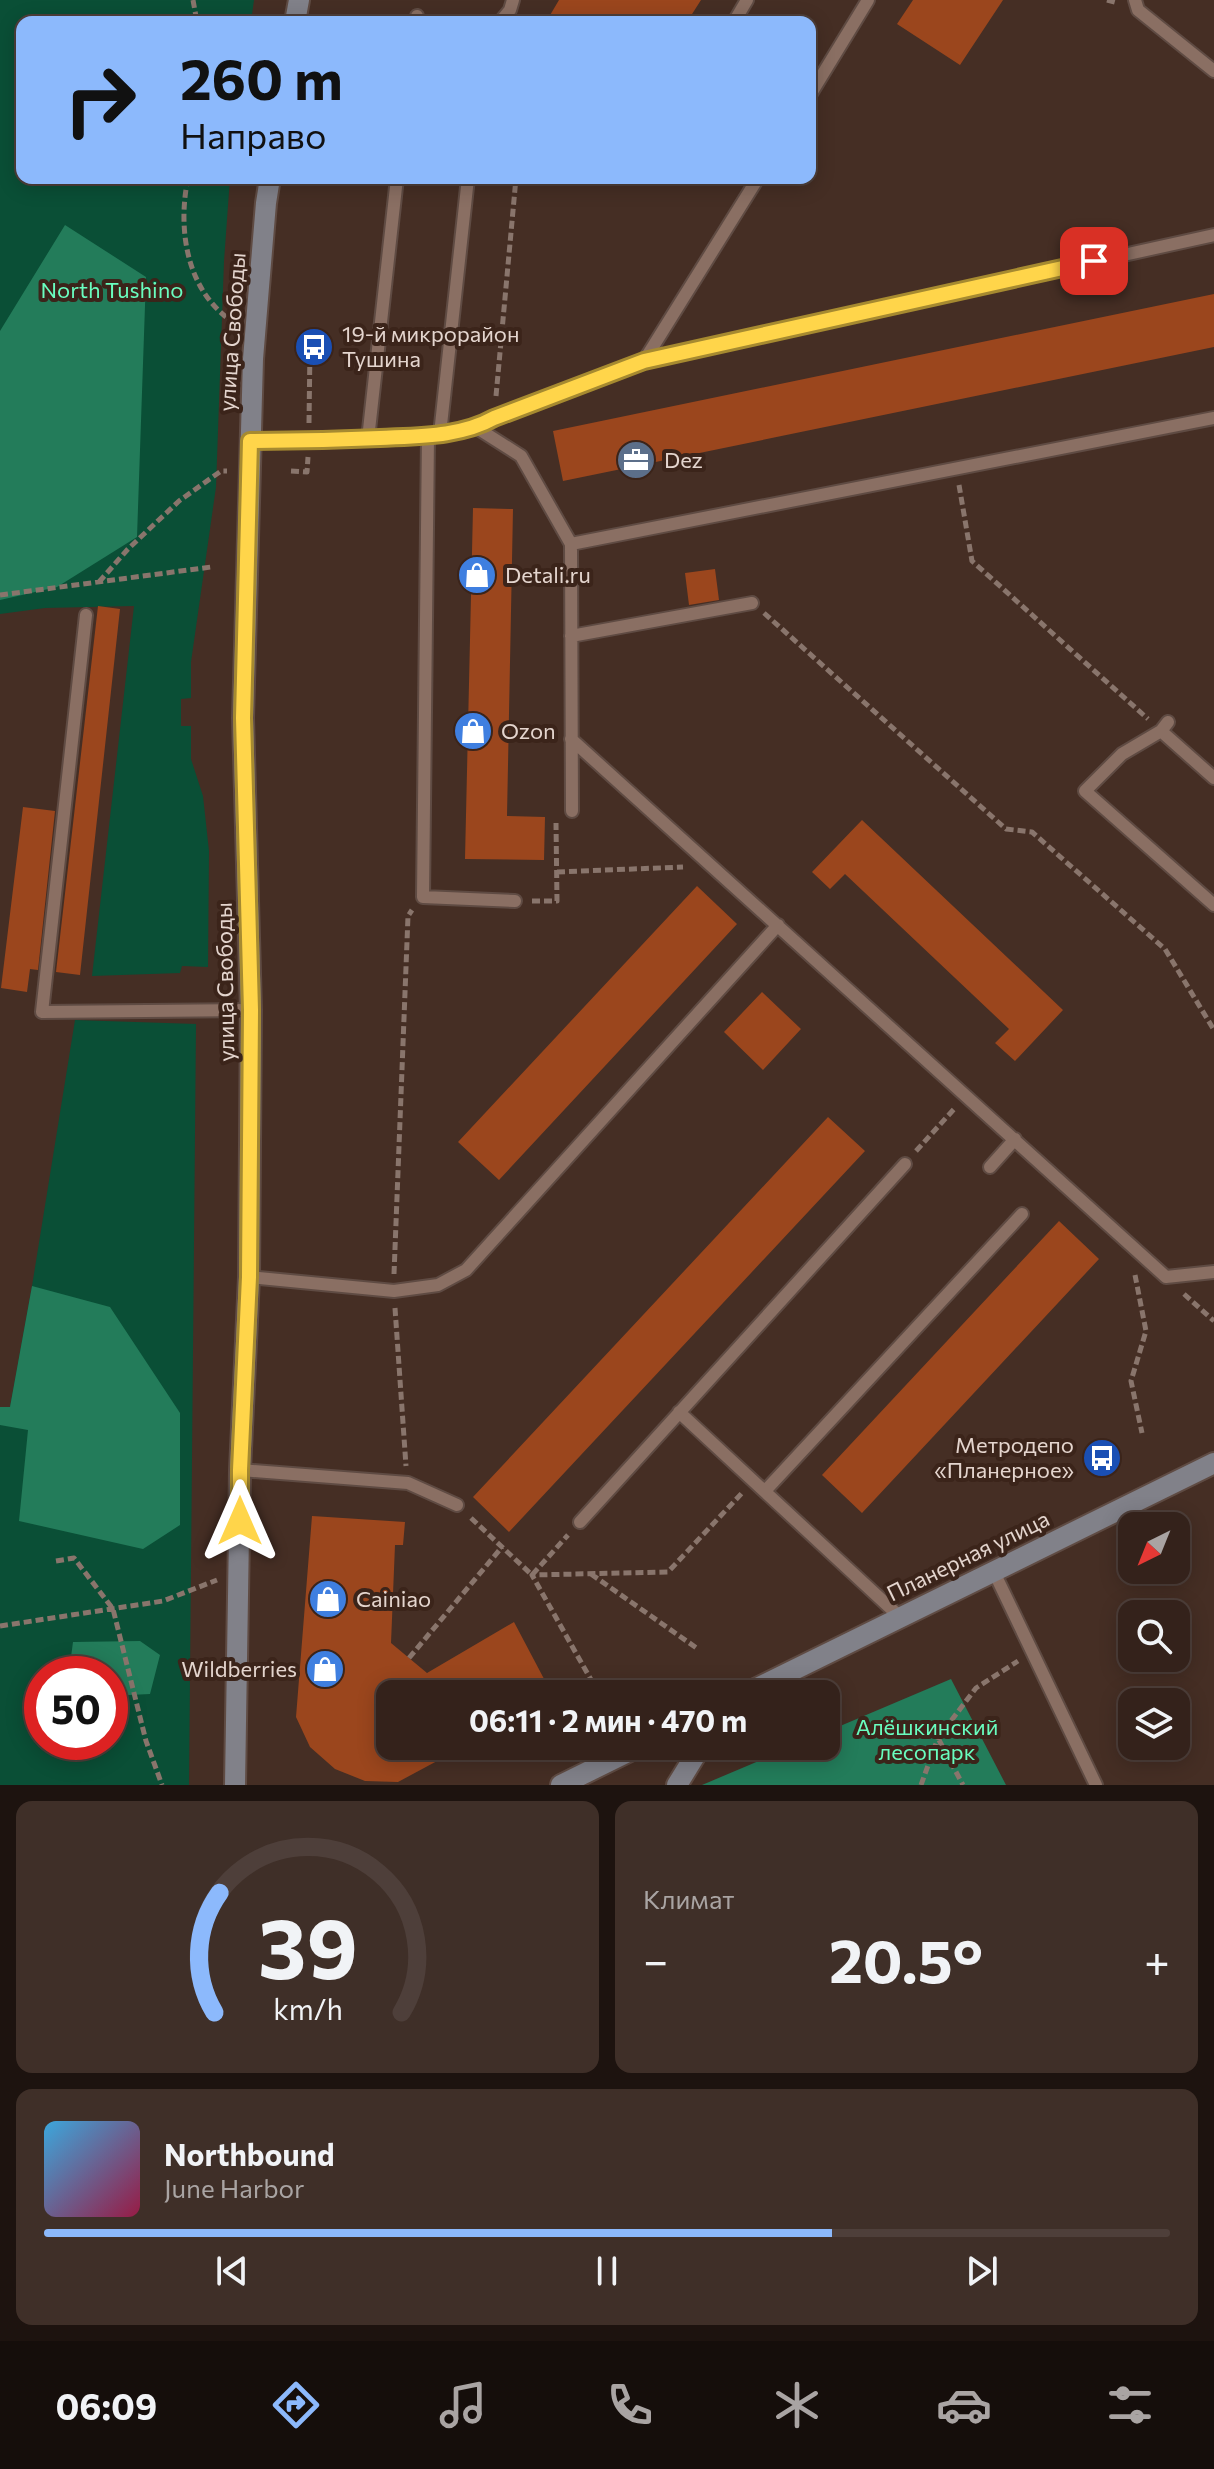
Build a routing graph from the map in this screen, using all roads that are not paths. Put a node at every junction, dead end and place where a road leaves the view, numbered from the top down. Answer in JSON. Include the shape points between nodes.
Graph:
{"nodes":[{"id":1,"x":851,"y":0,"type":"edge"},
{"id":2,"x":1135,"y":0,"type":"edge"},
{"id":3,"x":866,"y":4,"type":"edge"},
{"id":4,"x":1214,"y":71,"type":"edge"},
{"id":5,"x":816,"y":85,"type":"edge"},
{"id":6,"x":269,"y":184,"type":"edge"},
{"id":7,"x":396,"y":184,"type":"edge"},
{"id":8,"x":467,"y":184,"type":"edge"},
{"id":9,"x":754,"y":184,"type":"edge"},
{"id":10,"x":1214,"y":235,"type":"edge"},
{"id":11,"x":644,"y":361,"type":"junction"},
{"id":12,"x":1214,"y":418,"type":"edge"},
{"id":13,"x":477,"y":428,"type":"junction"},
{"id":14,"x":434,"y":435,"type":"junction"},
{"id":15,"x":368,"y":439,"type":"junction"},
{"id":16,"x":250,"y":441,"type":"junction"},
{"id":17,"x":571,"y":544,"type":"junction"},
{"id":18,"x":752,"y":603,"type":"road end"},
{"id":19,"x":86,"y":615,"type":"dead end"},
{"id":20,"x":571,"y":636,"type":"junction"},
{"id":21,"x":571,"y":739,"type":"junction"},
{"id":22,"x":1214,"y":778,"type":"edge"},
{"id":23,"x":572,"y":811,"type":"road end"},
{"id":24,"x":515,"y":901,"type":"road end"},
{"id":25,"x":1214,"y":905,"type":"edge"},
{"id":26,"x":778,"y":925,"type":"junction"},
{"id":27,"x":251,"y":1010,"type":"junction"},
{"id":28,"x":1015,"y":1139,"type":"junction"},
{"id":29,"x":905,"y":1164,"type":"road end"},
{"id":30,"x":990,"y":1167,"type":"dead end"},
{"id":31,"x":1022,"y":1214,"type":"dead end"},
{"id":32,"x":1214,"y":1273,"type":"edge"},
{"id":33,"x":249,"y":1277,"type":"junction"},
{"id":34,"x":679,"y":1412,"type":"junction"},
{"id":35,"x":1214,"y":1463,"type":"edge"},
{"id":36,"x":240,"y":1470,"type":"junction"},
{"id":37,"x":765,"y":1491,"type":"junction"},
{"id":38,"x":457,"y":1505,"type":"road end"},
{"id":39,"x":580,"y":1522,"type":"road end"},
{"id":40,"x":993,"y":1570,"type":"junction"},
{"id":41,"x":899,"y":1616,"type":"junction"},
{"id":42,"x":773,"y":1680,"type":"edge"},
{"id":43,"x":612,"y":1760,"type":"edge"},
{"id":44,"x":692,"y":1760,"type":"edge"},
{"id":45,"x":235,"y":1785,"type":"edge"},
{"id":46,"x":561,"y":1785,"type":"edge"},
{"id":47,"x":677,"y":1785,"type":"edge"},
{"id":48,"x":1096,"y":1785,"type":"edge"}],
"edges":[{"from":1,"to":3,"type":"lane"},
{"from":2,"to":4,"type":"lane","via":[[1138,10]]},
{"from":3,"to":5,"type":"lane"},
{"from":6,"to":16,"type":"main road","name":"улица Свободы"},
{"from":7,"to":15,"type":"lane"},
{"from":8,"to":14,"type":"lane"},
{"from":9,"to":11,"type":"lane"},
{"from":10,"to":11,"type":"lane"},
{"from":11,"to":13,"type":"lane"},
{"from":12,"to":17,"type":"lane"},
{"from":13,"to":14,"type":"lane"},
{"from":13,"to":17,"type":"lane","via":[[521,456]]},
{"from":14,"to":15,"type":"lane"},
{"from":14,"to":24,"type":"lane","via":[[423,897]]},
{"from":15,"to":16,"type":"lane"},
{"from":16,"to":27,"type":"main road","name":"улица Свободы","via":[[243,718]]},
{"from":17,"to":20,"type":"lane"},
{"from":18,"to":20,"type":"lane"},
{"from":19,"to":27,"type":"lane","via":[[42,1012]]},
{"from":20,"to":21,"type":"lane"},
{"from":21,"to":23,"type":"lane"},
{"from":21,"to":26,"type":"lane"},
{"from":22,"to":25,"type":"lane","via":[[1165,726],[1122,754],[1085,791]]},
{"from":26,"to":28,"type":"lane"},
{"from":26,"to":33,"type":"lane","via":[[466,1270],[438,1285],[394,1291]]},
{"from":27,"to":33,"type":"main road","name":"улица Свободы"},
{"from":28,"to":30,"type":"lane"},
{"from":28,"to":32,"type":"lane","via":[[1166,1277]]},
{"from":29,"to":34,"type":"lane"},
{"from":31,"to":37,"type":"lane"},
{"from":33,"to":36,"type":"main road","name":"улица Свободы"},
{"from":34,"to":37,"type":"lane"},
{"from":34,"to":39,"type":"lane"},
{"from":35,"to":40,"type":"main road","name":"Планерная улица"},
{"from":36,"to":38,"type":"lane","via":[[408,1483]]},
{"from":36,"to":45,"type":"main road","name":"улица Свободы"},
{"from":37,"to":41,"type":"lane"},
{"from":40,"to":41,"type":"main road","name":"Планерная улица"},
{"from":40,"to":48,"type":"lane"},
{"from":41,"to":42,"type":"main road","name":"Планерная улица"},
{"from":43,"to":46,"type":"main road"},
{"from":44,"to":47,"type":"main road"}]}
